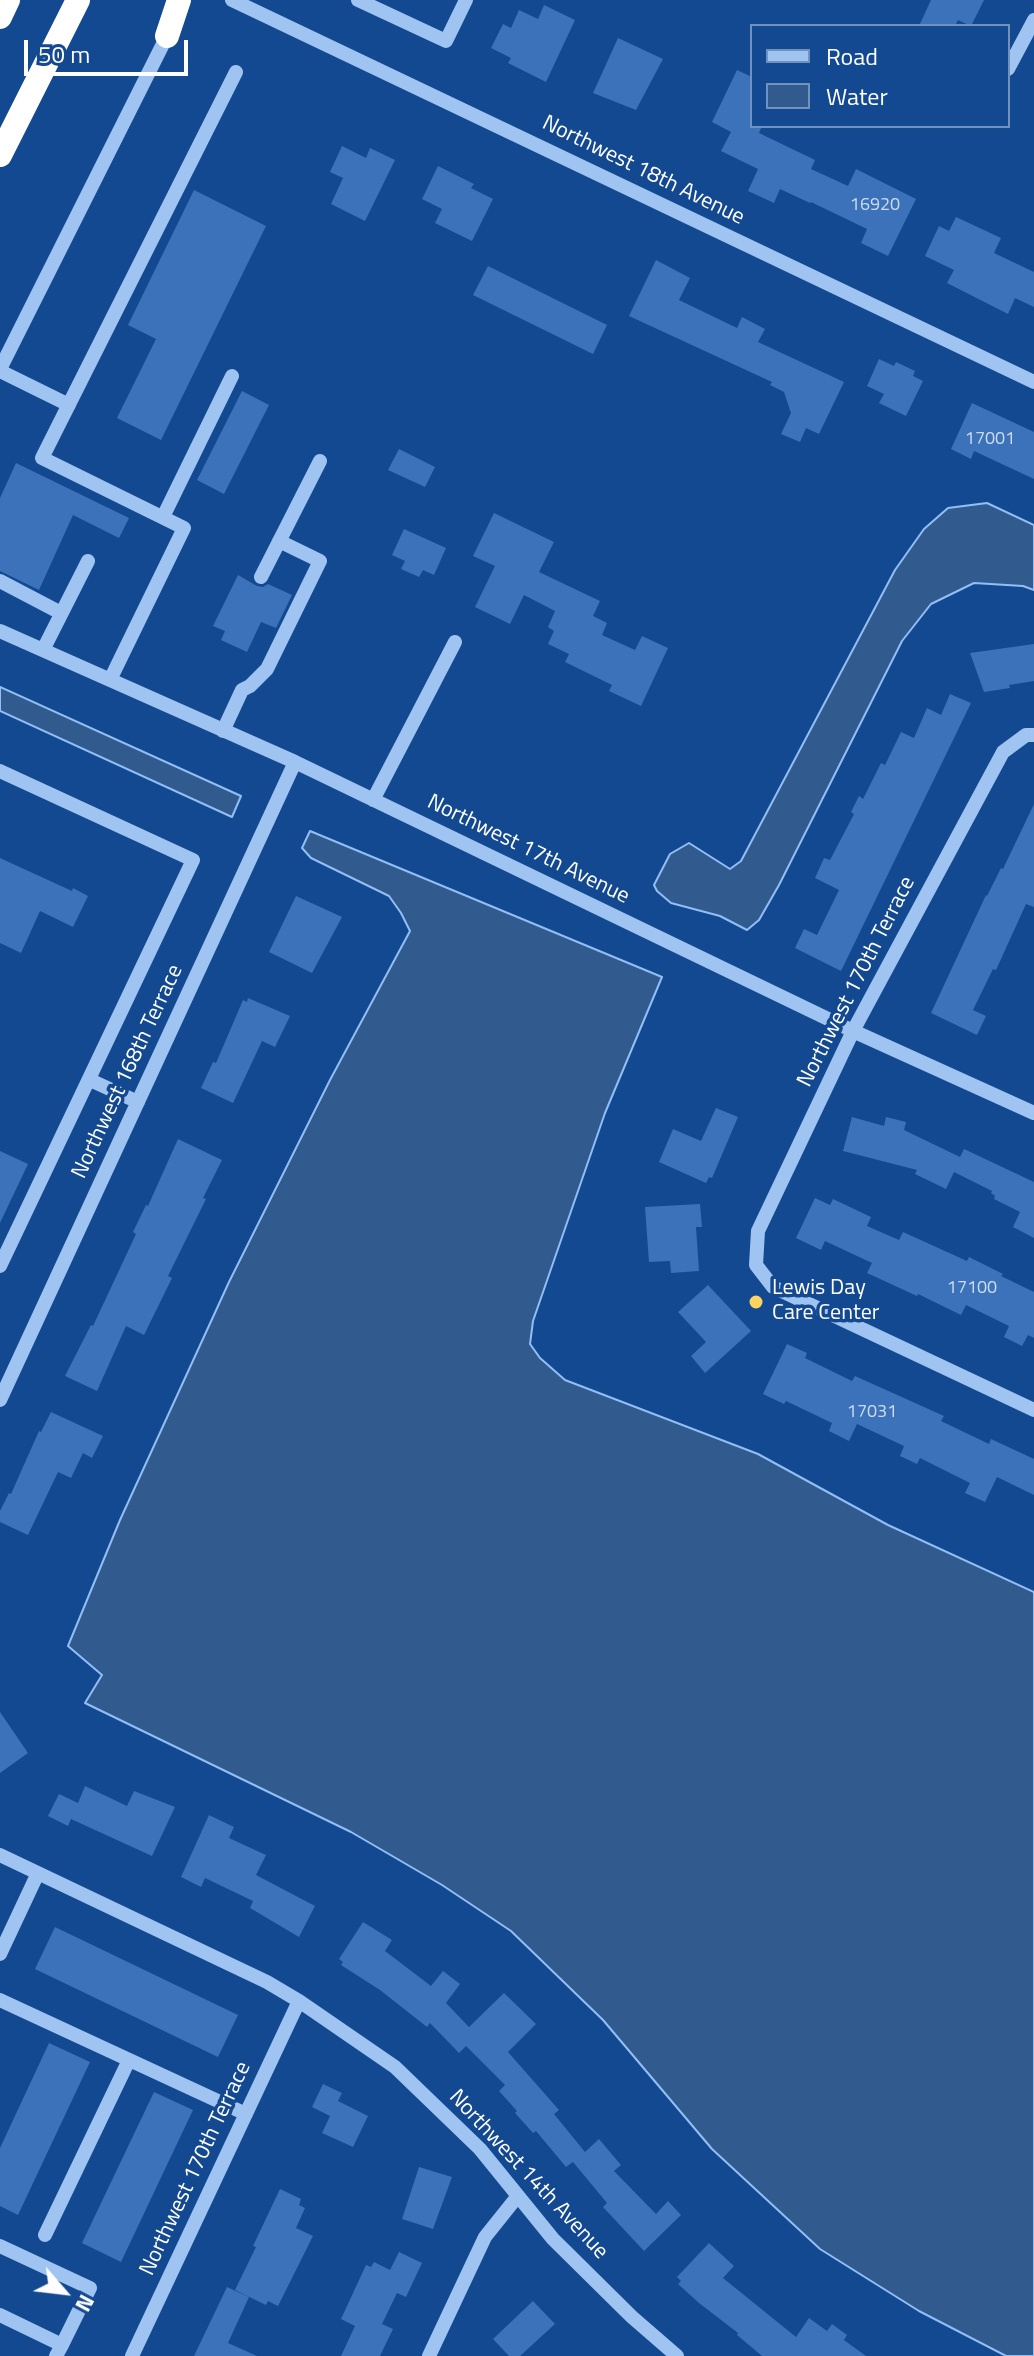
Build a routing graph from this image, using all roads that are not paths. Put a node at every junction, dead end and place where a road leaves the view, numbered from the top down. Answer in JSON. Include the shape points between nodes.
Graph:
{"nodes":[{"id":1,"x":8,"y":0,"type":"edge"},
{"id":2,"x":78,"y":0,"type":"edge"},
{"id":3,"x":179,"y":0,"type":"edge"},
{"id":4,"x":190,"y":0,"type":"edge"},
{"id":5,"x":232,"y":0,"type":"edge"},
{"id":6,"x":358,"y":0,"type":"edge"},
{"id":7,"x":466,"y":0,"type":"edge"},
{"id":8,"x":265,"y":6,"type":"edge"},
{"id":9,"x":0,"y":17,"type":"edge"},
{"id":10,"x":1034,"y":20,"type":"edge"},
{"id":11,"x":167,"y":36,"type":"junction"},
{"id":12,"x":1010,"y":65,"type":"edge"},
{"id":13,"x":236,"y":72,"type":"dead end"},
{"id":14,"x":0,"y":155,"type":"edge"},
{"id":15,"x":0,"y":370,"type":"edge"},
{"id":16,"x":232,"y":376,"type":"dead end"},
{"id":17,"x":1034,"y":382,"type":"edge"},
{"id":18,"x":69,"y":405,"type":"junction"},
{"id":19,"x":320,"y":461,"type":"dead end"},
{"id":20,"x":163,"y":517,"type":"junction"},
{"id":21,"x":279,"y":541,"type":"junction"},
{"id":22,"x":88,"y":561,"type":"dead end"},
{"id":23,"x":261,"y":577,"type":"dead end"},
{"id":24,"x":0,"y":581,"type":"edge"},
{"id":25,"x":61,"y":613,"type":"junction"},
{"id":26,"x":0,"y":631,"type":"edge"},
{"id":27,"x":455,"y":642,"type":"dead end"},
{"id":28,"x":43,"y":650,"type":"junction"},
{"id":29,"x":110,"y":680,"type":"junction"},
{"id":30,"x":223,"y":731,"type":"junction"},
{"id":31,"x":1030,"y":735,"type":"edge"},
{"id":32,"x":295,"y":762,"type":"junction"},
{"id":33,"x":0,"y":771,"type":"edge"},
{"id":34,"x":373,"y":800,"type":"junction"},
{"id":35,"x":853,"y":1031,"type":"junction"},
{"id":36,"x":90,"y":1080,"type":"junction"},
{"id":37,"x":138,"y":1102,"type":"junction"},
{"id":38,"x":1034,"y":1113,"type":"edge"},
{"id":39,"x":0,"y":1266,"type":"edge"},
{"id":40,"x":0,"y":1400,"type":"edge"},
{"id":41,"x":1034,"y":1410,"type":"edge"},
{"id":42,"x":0,"y":1855,"type":"edge"},
{"id":43,"x":38,"y":1873,"type":"junction"},
{"id":44,"x":0,"y":1954,"type":"edge"},
{"id":45,"x":0,"y":2000,"type":"edge"},
{"id":46,"x":299,"y":2001,"type":"junction"},
{"id":47,"x":129,"y":2060,"type":"junction"},
{"id":48,"x":246,"y":2114,"type":"junction"},
{"id":49,"x":517,"y":2197,"type":"junction"},
{"id":50,"x":45,"y":2235,"type":"dead end"},
{"id":51,"x":0,"y":2246,"type":"edge"},
{"id":52,"x":0,"y":2315,"type":"edge"},
{"id":53,"x":59,"y":2350,"type":"edge"},
{"id":54,"x":132,"y":2356,"type":"edge"},
{"id":55,"x":429,"y":2356,"type":"edge"},
{"id":56,"x":677,"y":2356,"type":"edge"}],
"edges":[{"from":1,"to":9,"type":"highway"},
{"from":2,"to":14,"type":"highway"},
{"from":3,"to":11,"type":"highway"},
{"from":4,"to":11,"type":"street"},
{"from":5,"to":8,"type":"street","name":"Northwest 18th Avenue"},
{"from":6,"to":7,"type":"street","via":[[446,41]]},
{"from":8,"to":17,"type":"street","name":"Northwest 18th Avenue"},
{"from":10,"to":12,"type":"street"},
{"from":11,"to":15,"type":"street"},
{"from":13,"to":18,"type":"street"},
{"from":15,"to":18,"type":"street"},
{"from":16,"to":20,"type":"street"},
{"from":18,"to":20,"type":"street","via":[[42,458]]},
{"from":19,"to":21,"type":"street"},
{"from":20,"to":29,"type":"street","via":[[184,528]]},
{"from":21,"to":23,"type":"street"},
{"from":21,"to":30,"type":"street","via":[[320,561],[267,669],[242,690]]},
{"from":22,"to":25,"type":"street"},
{"from":24,"to":25,"type":"street"},
{"from":25,"to":28,"type":"street"},
{"from":26,"to":28,"type":"street","name":"Northwest 17th Avenue"},
{"from":27,"to":34,"type":"street"},
{"from":28,"to":29,"type":"street","name":"Northwest 17th Avenue"},
{"from":29,"to":30,"type":"street","name":"Northwest 17th Avenue"},
{"from":30,"to":32,"type":"street","name":"Northwest 17th Avenue"},
{"from":31,"to":35,"type":"street","name":"Northwest 170th Terrace","via":[[1003,752]]},
{"from":32,"to":34,"type":"street","name":"Northwest 17th Avenue"},
{"from":32,"to":37,"type":"street","name":"Northwest 168th Terrace"},
{"from":33,"to":36,"type":"street","via":[[193,860]]},
{"from":34,"to":35,"type":"street","name":"Northwest 17th Avenue"},
{"from":35,"to":38,"type":"street","name":"Northwest 17th Avenue"},
{"from":35,"to":41,"type":"street","name":"Northwest 170th Terrace","via":[[758,1231],[756,1265],[773,1287]]},
{"from":36,"to":37,"type":"street"},
{"from":36,"to":39,"type":"street"},
{"from":37,"to":40,"type":"street","name":"Northwest 168th Terrace"},
{"from":42,"to":43,"type":"street","name":"Northwest 14th Avenue"},
{"from":43,"to":44,"type":"street"},
{"from":43,"to":46,"type":"street","name":"Northwest 14th Avenue","via":[[229,1962]]},
{"from":45,"to":47,"type":"street"},
{"from":46,"to":48,"type":"street","name":"Northwest 170th Terrace"},
{"from":46,"to":49,"type":"street","name":"Northwest 14th Avenue","via":[[395,2067],[480,2149]]},
{"from":47,"to":48,"type":"street"},
{"from":47,"to":50,"type":"street"},
{"from":48,"to":54,"type":"street","name":"Northwest 170th Terrace"},
{"from":49,"to":55,"type":"street","via":[[485,2237]]},
{"from":49,"to":56,"type":"street","name":"Northwest 14th Avenue","via":[[553,2239]]},
{"from":51,"to":53,"type":"street","via":[[90,2288]]},
{"from":52,"to":53,"type":"street"}]}
